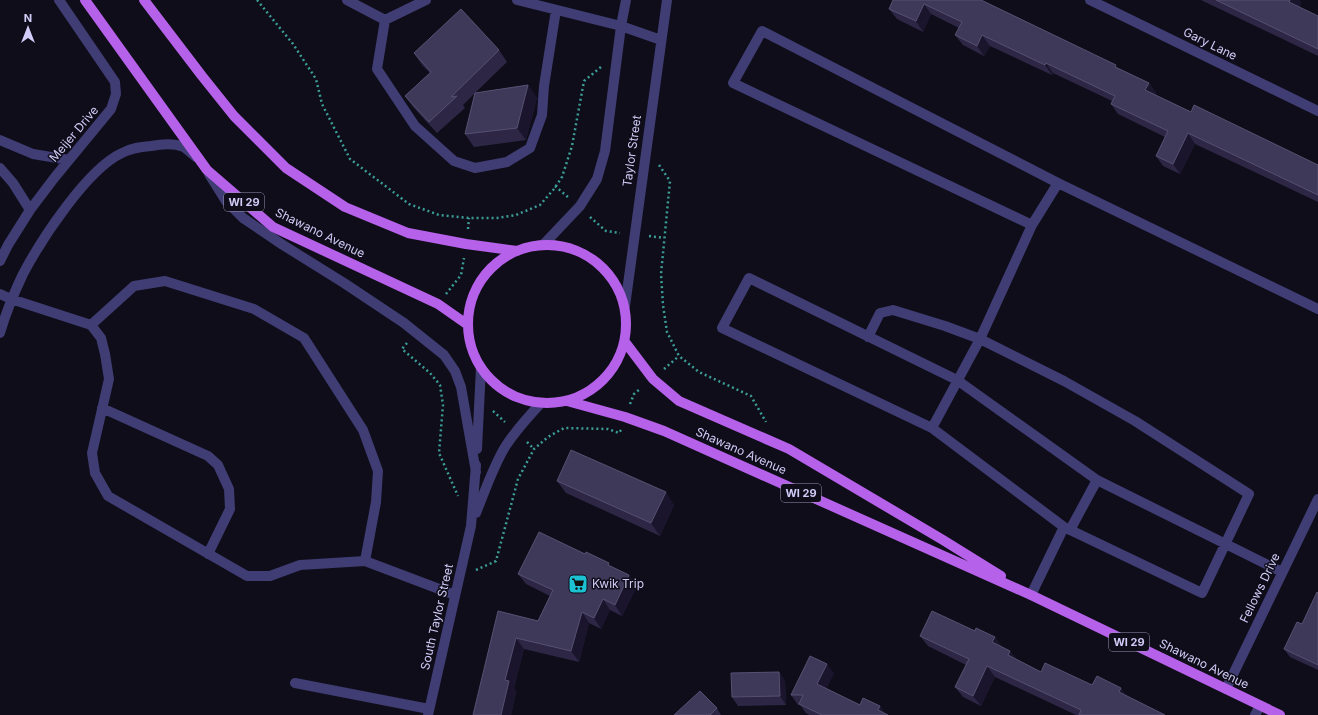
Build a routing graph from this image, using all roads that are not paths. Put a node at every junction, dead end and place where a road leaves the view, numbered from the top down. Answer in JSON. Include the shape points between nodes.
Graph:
{"nodes":[{"id":1,"x":59,"y":0,"type":"edge"},
{"id":2,"x":85,"y":0,"type":"edge"},
{"id":3,"x":144,"y":0,"type":"edge"},
{"id":4,"x":347,"y":0,"type":"edge"},
{"id":5,"x":426,"y":0,"type":"edge"},
{"id":6,"x":517,"y":0,"type":"edge"},
{"id":7,"x":626,"y":0,"type":"edge"},
{"id":8,"x":667,"y":0,"type":"edge"},
{"id":9,"x":1090,"y":0,"type":"edge"},
{"id":10,"x":556,"y":10,"type":"junction"},
{"id":11,"x":385,"y":20,"type":"junction"},
{"id":12,"x":621,"y":26,"type":"junction"},
{"id":13,"x":661,"y":40,"type":"junction"},
{"id":14,"x":1318,"y":111,"type":"edge"},
{"id":15,"x":0,"y":140,"type":"edge"},
{"id":16,"x":69,"y":160,"type":"junction"},
{"id":17,"x":200,"y":160,"type":"junction"},
{"id":18,"x":0,"y":168,"type":"edge"},
{"id":19,"x":207,"y":170,"type":"junction"},
{"id":20,"x":1058,"y":183,"type":"junction"},
{"id":21,"x":30,"y":210,"type":"junction"},
{"id":22,"x":1032,"y":225,"type":"junction"},
{"id":23,"x":543,"y":245,"type":"junction"},
{"id":24,"x":517,"y":251,"type":"junction"},
{"id":25,"x":0,"y":261,"type":"edge"},
{"id":26,"x":0,"y":294,"type":"edge"},
{"id":27,"x":12,"y":299,"type":"junction"},
{"id":28,"x":624,"y":306,"type":"junction"},
{"id":29,"x":1318,"y":309,"type":"edge"},
{"id":30,"x":91,"y":325,"type":"junction"},
{"id":31,"x":468,"y":325,"type":"junction"},
{"id":32,"x":0,"y":333,"type":"edge"},
{"id":33,"x":868,"y":337,"type":"junction"},
{"id":34,"x":980,"y":339,"type":"junction"},
{"id":35,"x":625,"y":342,"type":"junction"},
{"id":36,"x":481,"y":368,"type":"junction"},
{"id":37,"x":957,"y":380,"type":"junction"},
{"id":38,"x":567,"y":401,"type":"junction"},
{"id":39,"x":541,"y":403,"type":"junction"},
{"id":40,"x":102,"y":408,"type":"junction"},
{"id":41,"x":932,"y":428,"type":"junction"},
{"id":42,"x":476,"y":472,"type":"junction"},
{"id":43,"x":1098,"y":480,"type":"junction"},
{"id":44,"x":1318,"y":498,"type":"edge"},
{"id":45,"x":471,"y":526,"type":"junction"},
{"id":46,"x":1067,"y":528,"type":"junction"},
{"id":47,"x":1226,"y":545,"type":"junction"},
{"id":48,"x":208,"y":554,"type":"junction"},
{"id":49,"x":365,"y":561,"type":"junction"},
{"id":50,"x":1282,"y":572,"type":"junction"},
{"id":51,"x":455,"y":595,"type":"junction"},
{"id":52,"x":1031,"y":595,"type":"junction"},
{"id":53,"x":296,"y":683,"type":"dead end"},
{"id":54,"x":1226,"y":689,"type":"junction"},
{"id":55,"x":1260,"y":706,"type":"junction"},
{"id":56,"x":428,"y":712,"type":"edge"},
{"id":57,"x":1255,"y":715,"type":"edge"},
{"id":58,"x":1280,"y":715,"type":"edge"}],
"edges":[{"from":1,"to":16,"type":"street","name":"Meijer Drive","via":[[115,82],[116,94],[111,109]]},
{"from":2,"to":17,"type":"main road","name":"Shawano Avenue","number":"WI 29"},
{"from":3,"to":24,"type":"main road","number":"WI 29","via":[[234,116],[286,168],[352,210],[408,233]]},
{"from":4,"to":11,"type":"street"},
{"from":5,"to":11,"type":"street"},
{"from":6,"to":10,"type":"street"},
{"from":7,"to":12,"type":"street"},
{"from":8,"to":13,"type":"street","name":"Taylor Street"},
{"from":9,"to":14,"type":"street","name":"Gary Lane"},
{"from":10,"to":11,"type":"street","via":[[542,115],[530,148],[507,162],[475,168],[454,161],[416,126],[377,69]]},
{"from":10,"to":12,"type":"street"},
{"from":12,"to":13,"type":"street"},
{"from":12,"to":23,"type":"street","via":[[605,151],[597,179],[580,206]]},
{"from":13,"to":28,"type":"street","name":"Taylor Street"},
{"from":15,"to":16,"type":"street","via":[[33,154]]},
{"from":16,"to":21,"type":"street","name":"Meijer Drive"},
{"from":17,"to":19,"type":"main road","name":"Shawano Avenue","number":"WI 29"},
{"from":17,"to":27,"type":"street","via":[[184,148],[160,144],[122,152],[112,158],[96,172],[67,206],[24,273]]},
{"from":18,"to":21,"type":"street"},
{"from":19,"to":31,"type":"main road","name":"Shawano Avenue","number":"WI 29","via":[[273,227],[438,304]]},
{"from":19,"to":42,"type":"street","via":[[226,201],[243,218],[416,332],[444,355],[455,371],[461,387]]},
{"from":20,"to":22,"type":"street"},
{"from":20,"to":22,"type":"street","via":[[762,31],[733,83]]},
{"from":20,"to":29,"type":"street"},
{"from":21,"to":25,"type":"street","name":"Meijer Drive"},
{"from":22,"to":34,"type":"street"},
{"from":23,"to":24,"type":"main road","number":"WI 29"},
{"from":23,"to":28,"type":"main road","number":"WI 29","via":[[570,248],[595,261],[614,280]]},
{"from":24,"to":31,"type":"main road","number":"WI 29","via":[[497,263],[481,280],[471,302]]},
{"from":26,"to":27,"type":"street"},
{"from":27,"to":30,"type":"street"},
{"from":27,"to":32,"type":"street"},
{"from":28,"to":35,"type":"main road","number":"WI 29","via":[[627,324]]},
{"from":30,"to":40,"type":"street","via":[[101,338],[109,380]]},
{"from":30,"to":49,"type":"street","via":[[134,286],[165,281],[254,309],[304,338],[363,430],[378,471],[376,502]]},
{"from":31,"to":36,"type":"main road","number":"WI 29","via":[[471,347]]},
{"from":33,"to":34,"type":"street","via":[[880,313],[893,310]]},
{"from":33,"to":37,"type":"street"},
{"from":33,"to":41,"type":"street","via":[[749,278],[722,328]]},
{"from":34,"to":37,"type":"street"},
{"from":34,"to":47,"type":"street","via":[[1064,381],[1135,421],[1248,494]]},
{"from":35,"to":38,"type":"main road","number":"WI 29","via":[[617,363],[604,380],[587,393]]},
{"from":35,"to":52,"type":"main road","name":"Shawano Avenue","number":"WI 29","via":[[653,380],[679,401],[789,449]]},
{"from":36,"to":39,"type":"main road","number":"WI 29","via":[[497,385],[517,398]]},
{"from":36,"to":42,"type":"street","name":"South Taylor Street"},
{"from":37,"to":41,"type":"street"},
{"from":37,"to":43,"type":"street"},
{"from":38,"to":39,"type":"main road","number":"WI 29"},
{"from":38,"to":52,"type":"main road","name":"Shawano Avenue","number":"WI 29","via":[[664,431]]},
{"from":39,"to":45,"type":"street","name":"South Taylor Street","via":[[505,447],[485,488]]},
{"from":40,"to":48,"type":"street","via":[[92,453],[95,473],[108,496]]},
{"from":40,"to":48,"type":"street","via":[[208,456],[218,465],[229,489],[230,509]]},
{"from":41,"to":46,"type":"street"},
{"from":42,"to":45,"type":"street","name":"South Taylor Street"},
{"from":43,"to":46,"type":"street"},
{"from":43,"to":47,"type":"street"},
{"from":44,"to":50,"type":"street","name":"Fellows Drive"},
{"from":45,"to":51,"type":"street","name":"South Taylor Street"},
{"from":46,"to":47,"type":"street","via":[[1202,593]]},
{"from":46,"to":52,"type":"street"},
{"from":47,"to":50,"type":"street"},
{"from":48,"to":49,"type":"street","via":[[246,576],[270,576],[300,565]]},
{"from":49,"to":51,"type":"street"},
{"from":50,"to":54,"type":"street","name":"Fellows Drive"},
{"from":51,"to":56,"type":"street","name":"South Taylor Street"},
{"from":52,"to":54,"type":"main road","name":"Shawano Avenue","number":"WI 29"},
{"from":53,"to":56,"type":"street"},
{"from":54,"to":55,"type":"main road","name":"Shawano Avenue","number":"WI 29"},
{"from":55,"to":57,"type":"street"},
{"from":55,"to":58,"type":"main road","name":"Shawano Avenue","number":"WI 29"}]}
